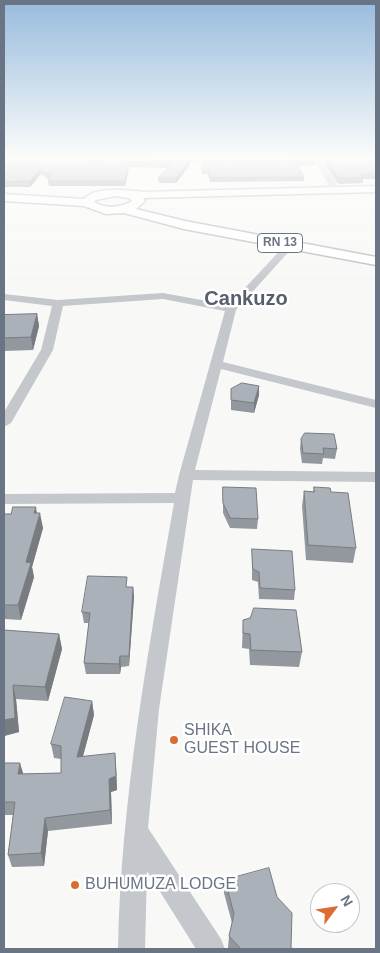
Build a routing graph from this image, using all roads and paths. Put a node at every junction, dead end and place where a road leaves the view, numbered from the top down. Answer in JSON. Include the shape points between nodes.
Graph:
{"nodes":[{"id":1,"x":81,"y":202,"type":"edge"},
{"id":2,"x":131,"y":202,"type":"edge"},
{"id":3,"x":139,"y":202,"type":"edge"},
{"id":4,"x":87,"y":203,"type":"joint"},
{"id":5,"x":124,"y":209,"type":"junction"},
{"id":6,"x":184,"y":225,"type":"junction"},
{"id":7,"x":290,"y":245,"type":"junction"},
{"id":8,"x":376,"y":261,"type":"edge"},
{"id":9,"x":4,"y":297,"type":"edge"},
{"id":10,"x":58,"y":303,"type":"junction"},
{"id":11,"x":231,"y":309,"type":"junction"},
{"id":12,"x":216,"y":364,"type":"junction"},
{"id":13,"x":376,"y":404,"type":"edge"},
{"id":14,"x":4,"y":422,"type":"edge"},
{"id":15,"x":186,"y":475,"type":"junction"},
{"id":16,"x":376,"y":477,"type":"edge"},
{"id":17,"x":182,"y":498,"type":"junction"},
{"id":18,"x":4,"y":499,"type":"edge"},
{"id":19,"x":136,"y":831,"type":"junction"},
{"id":20,"x":131,"y":949,"type":"edge"},
{"id":21,"x":211,"y":949,"type":"edge"}],
"edges":[{"from":1,"to":4,"type":"main road","number":"RN 13"},
{"from":2,"to":5,"type":"main road","number":"RN 13"},
{"from":3,"to":6,"type":"main road","number":"RN 13","via":[[154,214]]},
{"from":4,"to":5,"type":"main road","number":"RN 13","via":[[103,210]]},
{"from":5,"to":6,"type":"main road","number":"RN 13"},
{"from":6,"to":7,"type":"main road","number":"RN 13"},
{"from":7,"to":8,"type":"main road","number":"RN 13"},
{"from":7,"to":11,"type":"street"},
{"from":9,"to":10,"type":"street"},
{"from":10,"to":11,"type":"street","via":[[163,296]]},
{"from":10,"to":14,"type":"street","via":[[47,350]]},
{"from":11,"to":12,"type":"street"},
{"from":12,"to":13,"type":"street"},
{"from":12,"to":15,"type":"street"},
{"from":15,"to":16,"type":"street"},
{"from":15,"to":17,"type":"street"},
{"from":17,"to":18,"type":"street"},
{"from":17,"to":19,"type":"street","via":[[149,709]]},
{"from":19,"to":20,"type":"street"},
{"from":19,"to":21,"type":"street"}]}
